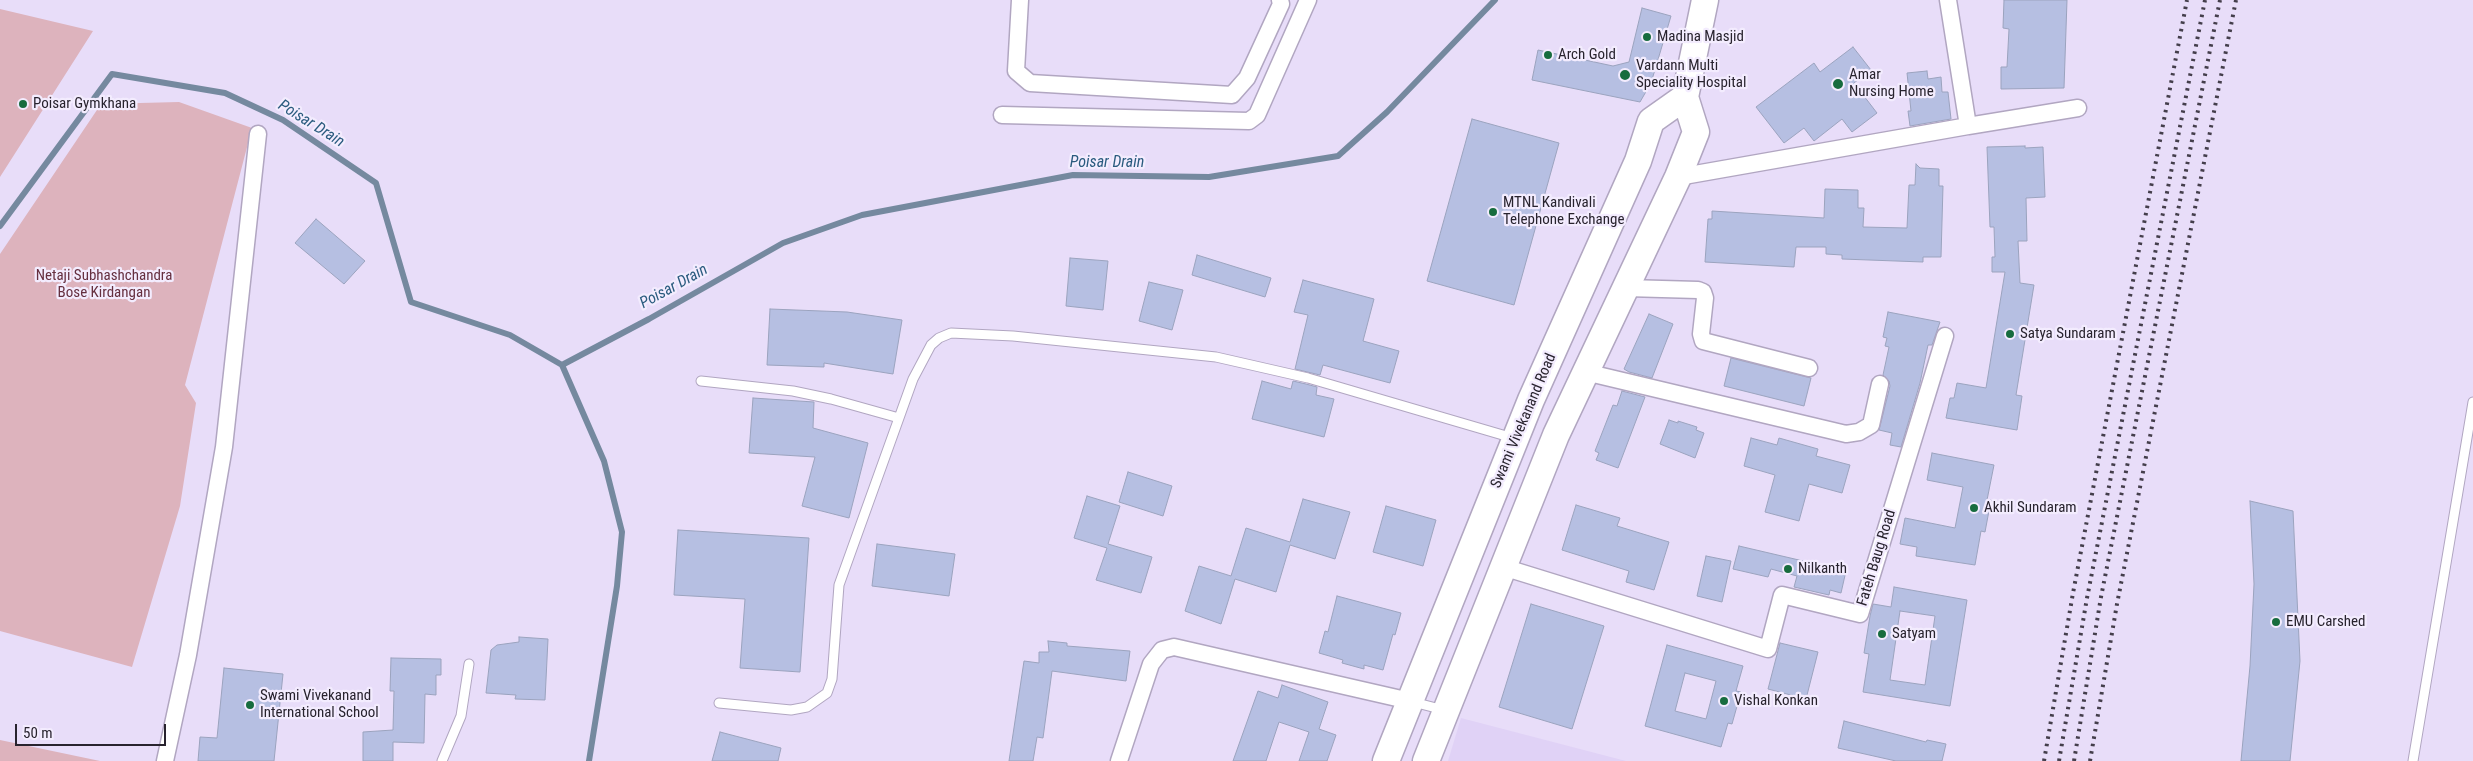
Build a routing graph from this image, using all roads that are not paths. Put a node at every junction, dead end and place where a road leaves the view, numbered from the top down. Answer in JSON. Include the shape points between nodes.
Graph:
{"nodes":[{"id":1,"x":1020,"y":0,"type":"edge"},
{"id":2,"x":1280,"y":0,"type":"edge"},
{"id":3,"x":1308,"y":0,"type":"edge"},
{"id":4,"x":1705,"y":0,"type":"edge"},
{"id":5,"x":1948,"y":0,"type":"edge"},
{"id":6,"x":1685,"y":97,"type":"junction"},
{"id":7,"x":2078,"y":108,"type":"dead end"},
{"id":8,"x":1002,"y":115,"type":"dead end"},
{"id":9,"x":1968,"y":126,"type":"junction"},
{"id":10,"x":258,"y":134,"type":"dead end"},
{"id":11,"x":1678,"y":177,"type":"junction"},
{"id":12,"x":1626,"y":288,"type":"junction"},
{"id":13,"x":1945,"y":336,"type":"dead end"},
{"id":14,"x":1809,"y":368,"type":"dead end"},
{"id":15,"x":1586,"y":372,"type":"junction"},
{"id":16,"x":701,"y":381,"type":"dead end"},
{"id":17,"x":1880,"y":384,"type":"dead end"},
{"id":18,"x":2473,"y":402,"type":"edge"},
{"id":19,"x":899,"y":418,"type":"junction"},
{"id":20,"x":1516,"y":438,"type":"junction"},
{"id":21,"x":1503,"y":567,"type":"junction"},
{"id":22,"x":469,"y":664,"type":"dead end"},
{"id":23,"x":1410,"y":701,"type":"junction"},
{"id":24,"x":719,"y":704,"type":"dead end"},
{"id":25,"x":1446,"y":711,"type":"junction"},
{"id":26,"x":165,"y":761,"type":"edge"},
{"id":27,"x":442,"y":761,"type":"edge"},
{"id":28,"x":1119,"y":761,"type":"edge"},
{"id":29,"x":1386,"y":761,"type":"edge"},
{"id":30,"x":1426,"y":761,"type":"edge"},
{"id":31,"x":2413,"y":761,"type":"edge"}],
"edges":[{"from":1,"to":2,"type":"street","via":[[1016,71],[1030,83],[1232,95],[1247,78]]},
{"from":3,"to":8,"type":"street","via":[[1258,115],[1249,121]]},
{"from":4,"to":6,"type":"main road"},
{"from":5,"to":9,"type":"street"},
{"from":6,"to":11,"type":"main road","via":[[1696,132]]},
{"from":6,"to":20,"type":"main road","name":"Swami Vivekanand Road","via":[[1651,122],[1638,161]]},
{"from":7,"to":9,"type":"street"},
{"from":9,"to":11,"type":"street"},
{"from":10,"to":26,"type":"street","via":[[224,447],[188,655]]},
{"from":11,"to":12,"type":"main road"},
{"from":12,"to":14,"type":"street","via":[[1703,292],[1703,341]]},
{"from":12,"to":15,"type":"main road"},
{"from":13,"to":21,"type":"street","name":"Fateh Baug Road","via":[[1860,614],[1782,596],[1768,649]]},
{"from":15,"to":17,"type":"street","via":[[1846,434],[1872,425]]},
{"from":15,"to":21,"type":"main road","via":[[1556,435]]},
{"from":16,"to":19,"type":"lane","via":[[793,391]]},
{"from":18,"to":31,"type":"lane"},
{"from":19,"to":20,"type":"lane","via":[[913,379],[931,345],[951,333],[1013,336],[1216,357],[1308,378]]},
{"from":19,"to":24,"type":"lane","via":[[839,586],[832,679],[826,693],[808,707],[791,710]]},
{"from":20,"to":23,"type":"main road","name":"Swami Vivekanand Road"},
{"from":21,"to":25,"type":"main road"},
{"from":22,"to":27,"type":"lane","via":[[461,716]]},
{"from":23,"to":25,"type":"lane"},
{"from":23,"to":28,"type":"street","via":[[1174,648],[1162,650],[1151,664]]},
{"from":23,"to":29,"type":"main road","name":"Swami Vivekanand Road"},
{"from":25,"to":30,"type":"main road"}]}
